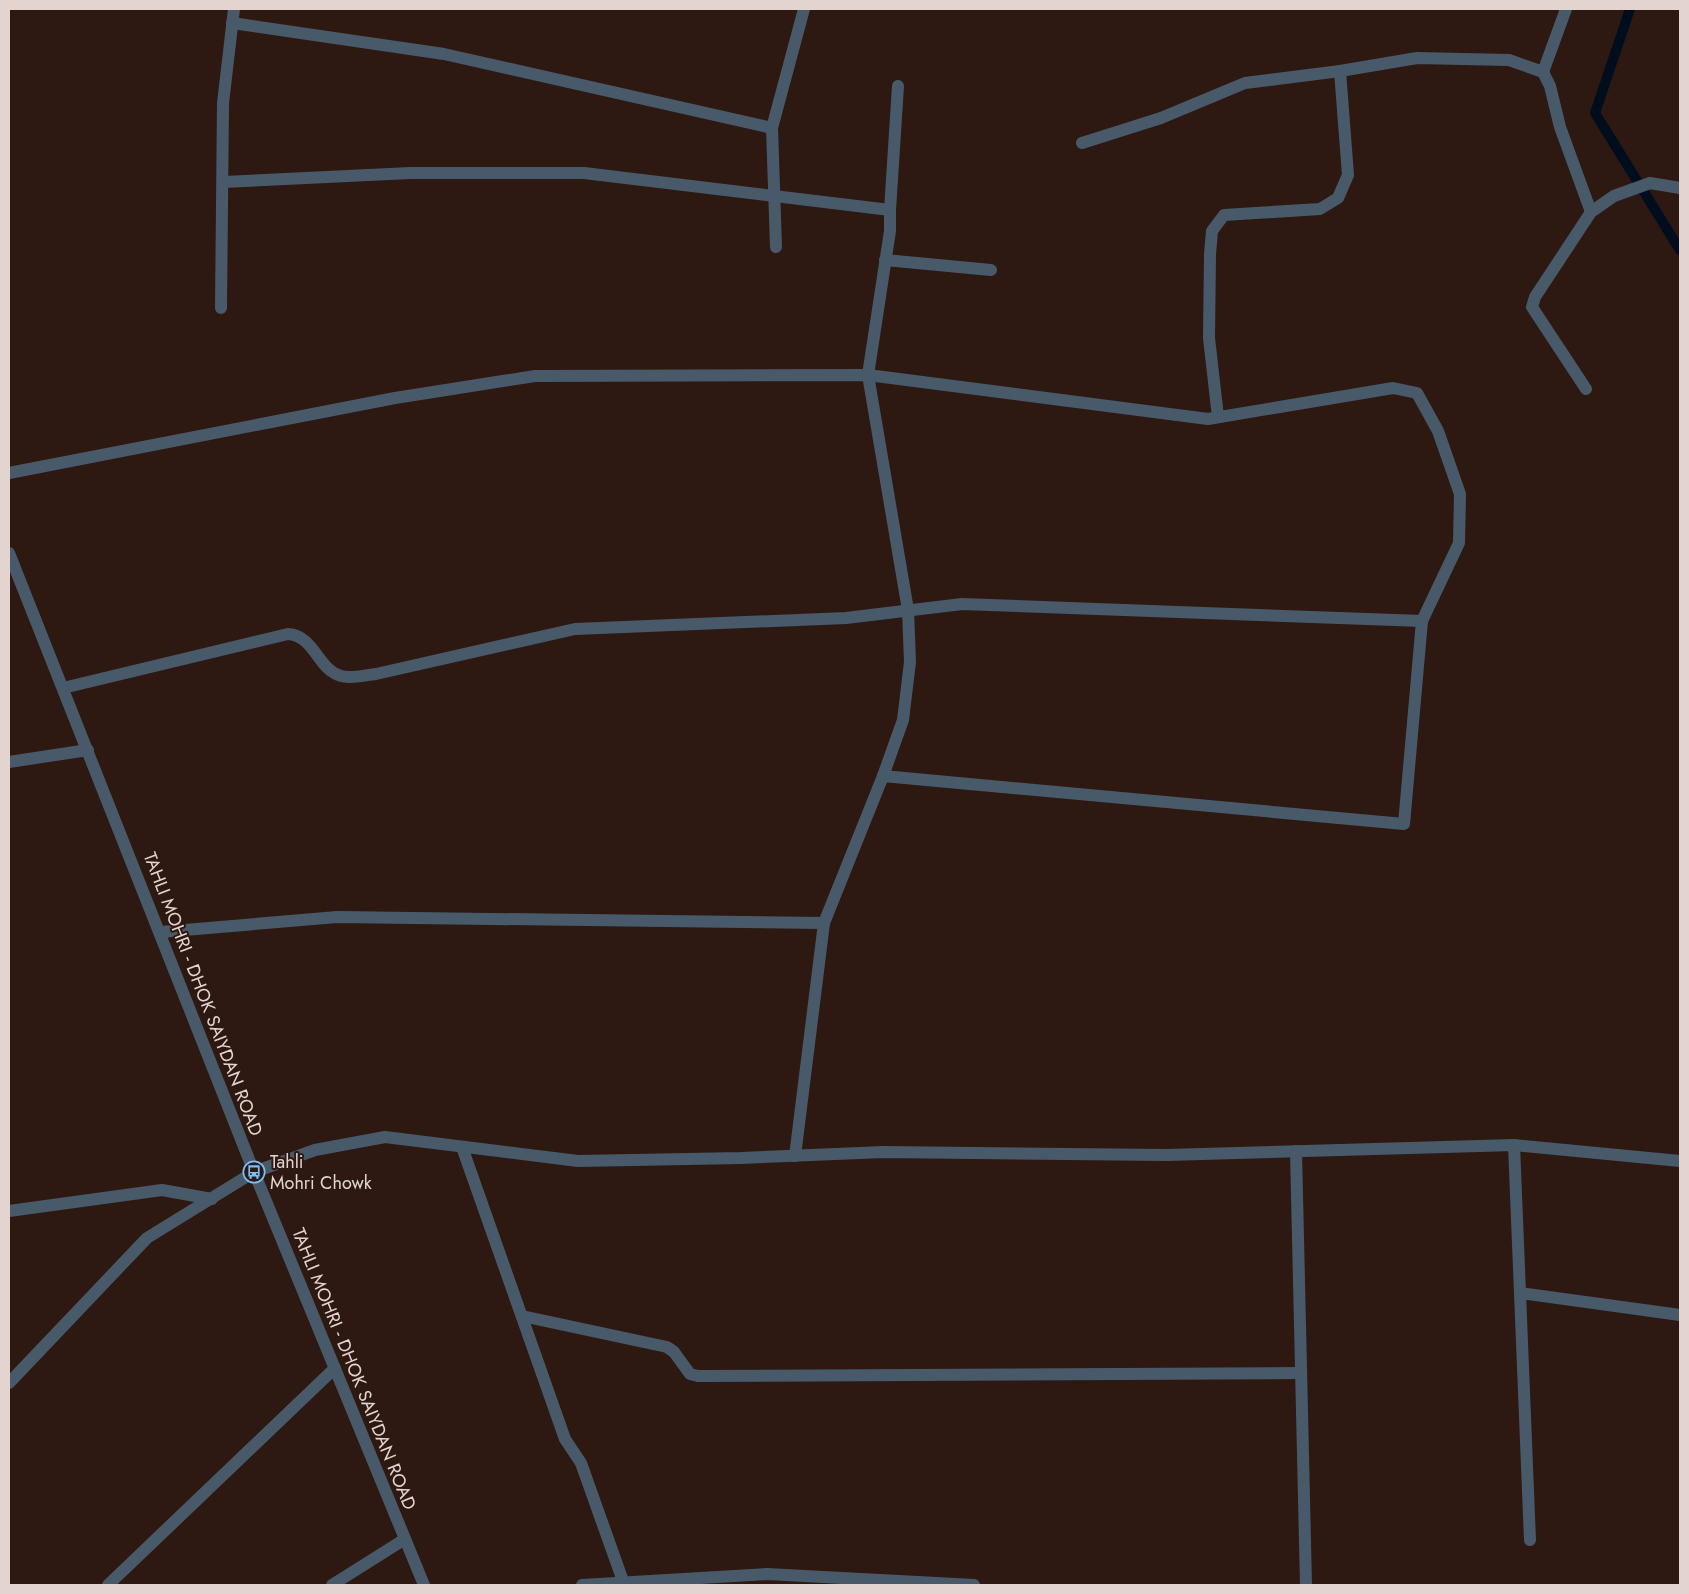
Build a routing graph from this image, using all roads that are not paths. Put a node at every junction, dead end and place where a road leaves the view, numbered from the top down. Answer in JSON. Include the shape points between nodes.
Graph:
{"nodes":[{"id":1,"x":234,"y":9,"type":"edge"},
{"id":2,"x":804,"y":9,"type":"edge"},
{"id":3,"x":1566,"y":9,"type":"edge"},
{"id":4,"x":232,"y":23,"type":"junction"},
{"id":5,"x":1340,"y":72,"type":"junction"},
{"id":6,"x":1543,"y":72,"type":"junction"},
{"id":7,"x":898,"y":86,"type":"dead end"},
{"id":8,"x":772,"y":128,"type":"junction"},
{"id":9,"x":1082,"y":142,"type":"dead end"},
{"id":10,"x":224,"y":182,"type":"junction"},
{"id":11,"x":1680,"y":188,"type":"edge"},
{"id":12,"x":773,"y":196,"type":"junction"},
{"id":13,"x":890,"y":210,"type":"junction"},
{"id":14,"x":1591,"y":212,"type":"junction"},
{"id":15,"x":776,"y":247,"type":"dead end"},
{"id":16,"x":886,"y":260,"type":"junction"},
{"id":17,"x":990,"y":270,"type":"dead end"},
{"id":18,"x":221,"y":308,"type":"dead end"},
{"id":19,"x":868,"y":375,"type":"junction"},
{"id":20,"x":1586,"y":389,"type":"dead end"},
{"id":21,"x":1218,"y":417,"type":"junction"},
{"id":22,"x":9,"y":473,"type":"edge"},
{"id":23,"x":9,"y":553,"type":"edge"},
{"id":24,"x":908,"y":610,"type":"junction"},
{"id":25,"x":1422,"y":620,"type":"junction"},
{"id":26,"x":63,"y":688,"type":"junction"},
{"id":27,"x":88,"y":750,"type":"junction"},
{"id":28,"x":9,"y":762,"type":"edge"},
{"id":29,"x":883,"y":776,"type":"junction"},
{"id":30,"x":824,"y":923,"type":"junction"},
{"id":31,"x":161,"y":932,"type":"junction"},
{"id":32,"x":1514,"y":1145,"type":"junction"},
{"id":33,"x":462,"y":1147,"type":"junction"},
{"id":34,"x":1296,"y":1151,"type":"junction"},
{"id":35,"x":794,"y":1156,"type":"junction"},
{"id":36,"x":1680,"y":1161,"type":"edge"},
{"id":37,"x":254,"y":1172,"type":"junction"},
{"id":38,"x":212,"y":1199,"type":"junction"},
{"id":39,"x":9,"y":1211,"type":"edge"},
{"id":40,"x":1520,"y":1293,"type":"junction"},
{"id":41,"x":1680,"y":1315,"type":"edge"},
{"id":42,"x":522,"y":1316,"type":"junction"},
{"id":43,"x":335,"y":1368,"type":"junction"},
{"id":44,"x":1301,"y":1373,"type":"junction"},
{"id":45,"x":9,"y":1383,"type":"edge"},
{"id":46,"x":405,"y":1539,"type":"junction"},
{"id":47,"x":1530,"y":1540,"type":"dead end"},
{"id":48,"x":623,"y":1582,"type":"junction"},
{"id":49,"x":108,"y":1585,"type":"edge"},
{"id":50,"x":332,"y":1585,"type":"edge"},
{"id":51,"x":424,"y":1585,"type":"edge"},
{"id":52,"x":582,"y":1585,"type":"edge"},
{"id":53,"x":974,"y":1585,"type":"edge"},
{"id":54,"x":1306,"y":1585,"type":"edge"}],
"edges":[{"from":1,"to":4,"type":"street"},
{"from":2,"to":8,"type":"street"},
{"from":3,"to":6,"type":"street"},
{"from":4,"to":8,"type":"street","via":[[444,54]]},
{"from":4,"to":10,"type":"street","via":[[223,103]]},
{"from":5,"to":6,"type":"street","via":[[1417,58],[1509,60]]},
{"from":5,"to":9,"type":"street","via":[[1245,83],[1162,118]]},
{"from":5,"to":21,"type":"street","via":[[1348,174],[1338,198],[1320,209],[1224,215],[1212,231],[1209,338]]},
{"from":6,"to":14,"type":"street"},
{"from":7,"to":13,"type":"street"},
{"from":8,"to":12,"type":"street"},
{"from":10,"to":12,"type":"street","via":[[410,173],[584,172]]},
{"from":10,"to":18,"type":"street"},
{"from":11,"to":14,"type":"street","via":[[1650,183],[1614,196]]},
{"from":12,"to":13,"type":"street"},
{"from":12,"to":15,"type":"street"},
{"from":13,"to":16,"type":"street"},
{"from":14,"to":20,"type":"street","via":[[1535,297],[1532,307]]},
{"from":16,"to":17,"type":"street"},
{"from":16,"to":19,"type":"street"},
{"from":19,"to":21,"type":"street","via":[[1208,419]]},
{"from":19,"to":22,"type":"street","via":[[535,376],[385,400]]},
{"from":19,"to":24,"type":"street"},
{"from":21,"to":25,"type":"street","via":[[1393,388],[1417,393],[1438,431],[1460,494],[1459,543]]},
{"from":23,"to":26,"type":"street","name":"TAHLI MOHRI - DHOK SAIYDAN ROAD"},
{"from":24,"to":25,"type":"street","via":[[962,604]]},
{"from":24,"to":26,"type":"street","via":[[846,618],[575,628],[376,674],[348,677],[340,676],[327,667],[308,641],[297,634],[288,634]]},
{"from":24,"to":29,"type":"street","via":[[910,662],[903,720]]},
{"from":25,"to":29,"type":"street","via":[[1404,824]]},
{"from":26,"to":27,"type":"street","name":"TAHLI MOHRI - DHOK SAIYDAN ROAD"},
{"from":27,"to":28,"type":"street"},
{"from":27,"to":31,"type":"street","name":"TAHLI MOHRI - DHOK SAIYDAN ROAD"},
{"from":29,"to":30,"type":"street"},
{"from":30,"to":31,"type":"street","via":[[337,917]]},
{"from":30,"to":35,"type":"street"},
{"from":31,"to":37,"type":"street","name":"TAHLI MOHRI - DHOK SAIYDAN ROAD"},
{"from":32,"to":34,"type":"street"},
{"from":32,"to":36,"type":"street"},
{"from":32,"to":40,"type":"street"},
{"from":33,"to":35,"type":"street","via":[[578,1161]]},
{"from":33,"to":37,"type":"street","via":[[385,1138],[315,1150]]},
{"from":33,"to":42,"type":"street"},
{"from":34,"to":35,"type":"street","via":[[1167,1155],[884,1152]]},
{"from":34,"to":44,"type":"street"},
{"from":37,"to":38,"type":"street"},
{"from":37,"to":43,"type":"street","name":"TAHLI MOHRI - DHOK SAIYDAN ROAD"},
{"from":38,"to":39,"type":"street","via":[[162,1190]]},
{"from":38,"to":45,"type":"street","via":[[147,1238]]},
{"from":40,"to":41,"type":"street"},
{"from":40,"to":47,"type":"street"},
{"from":42,"to":44,"type":"street","via":[[667,1347],[690,1374],[698,1376]]},
{"from":42,"to":48,"type":"street","via":[[565,1440],[581,1463]]},
{"from":43,"to":46,"type":"street","name":"TAHLI MOHRI - DHOK SAIYDAN ROAD"},
{"from":43,"to":49,"type":"street"},
{"from":44,"to":54,"type":"street"},
{"from":46,"to":50,"type":"street"},
{"from":46,"to":51,"type":"street","name":"TAHLI MOHRI - DHOK SAIYDAN ROAD"},
{"from":48,"to":52,"type":"street"},
{"from":48,"to":53,"type":"street","via":[[767,1574]]}]}
